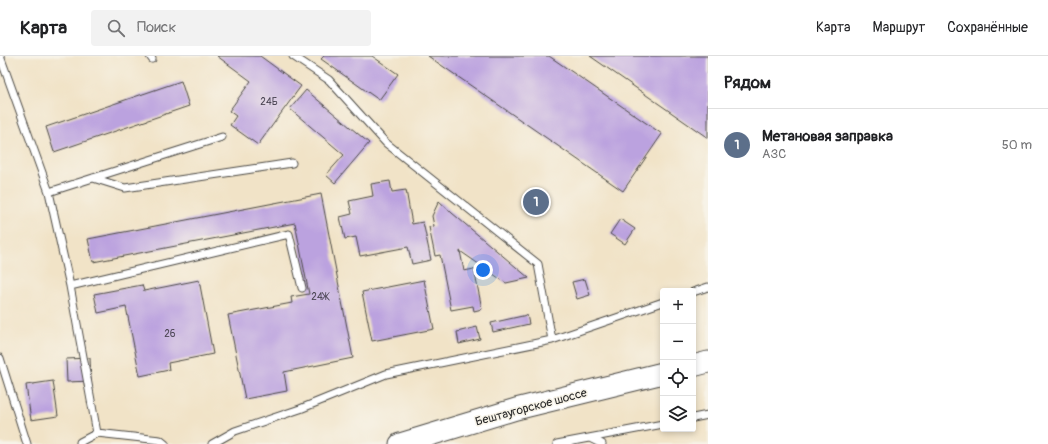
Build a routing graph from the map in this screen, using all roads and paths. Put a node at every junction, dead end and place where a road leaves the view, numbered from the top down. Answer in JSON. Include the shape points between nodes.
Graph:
{"nodes":[{"id":1,"x":0,"y":56,"type":"edge"},
{"id":2,"x":294,"y":56,"type":"edge"},
{"id":3,"x":222,"y":137,"type":"dead end"},
{"id":4,"x":292,"y":163,"type":"dead end"},
{"id":5,"x":93,"y":178,"type":"junction"},
{"id":6,"x":48,"y":192,"type":"junction"},
{"id":7,"x":70,"y":286,"type":"junction"},
{"id":8,"x":708,"y":287,"type":"edge"},
{"id":9,"x":302,"y":288,"type":"dead end"},
{"id":10,"x":696,"y":291,"type":"edge"},
{"id":11,"x":660,"y":303,"type":"edge"},
{"id":12,"x":552,"y":340,"type":"junction"},
{"id":13,"x":0,"y":358,"type":"edge"},
{"id":14,"x":708,"y":362,"type":"edge"},
{"id":15,"x":696,"y":365,"type":"edge"},
{"id":16,"x":660,"y":374,"type":"edge"},
{"id":17,"x":708,"y":415,"type":"edge"},
{"id":18,"x":696,"y":417,"type":"edge"},
{"id":19,"x":660,"y":425,"type":"edge"},
{"id":20,"x":97,"y":433,"type":"junction"},
{"id":21,"x":590,"y":438,"type":"junction"},
{"id":22,"x":27,"y":444,"type":"edge"},
{"id":23,"x":80,"y":444,"type":"edge"},
{"id":24,"x":165,"y":444,"type":"edge"},
{"id":25,"x":212,"y":444,"type":"edge"},
{"id":26,"x":400,"y":444,"type":"edge"},
{"id":27,"x":557,"y":444,"type":"edge"},
{"id":28,"x":602,"y":444,"type":"edge"}],
"edges":[{"from":1,"to":6,"type":"lane"},
{"from":2,"to":12,"type":"lane","via":[[329,80],[386,143],[538,264]]},
{"from":3,"to":5,"type":"lane"},
{"from":4,"to":5,"type":"lane","via":[[125,188]]},
{"from":5,"to":6,"type":"lane"},
{"from":6,"to":7,"type":"lane"},
{"from":7,"to":9,"type":"lane","via":[[289,234]]},
{"from":7,"to":20,"type":"lane"},
{"from":8,"to":10,"type":"lane"},
{"from":11,"to":12,"type":"lane"},
{"from":12,"to":25,"type":"lane","via":[[386,374],[300,409],[235,431]]},
{"from":13,"to":22,"type":"lane"},
{"from":14,"to":15,"type":"main road"},
{"from":16,"to":26,"type":"main road","name":"Бештаугорское шоссе","via":[[516,409]]},
{"from":17,"to":18,"type":"lane"},
{"from":19,"to":21,"type":"lane"},
{"from":20,"to":23,"type":"lane"},
{"from":20,"to":24,"type":"lane","via":[[160,440]]},
{"from":21,"to":27,"type":"lane"},
{"from":21,"to":28,"type":"lane"}]}
